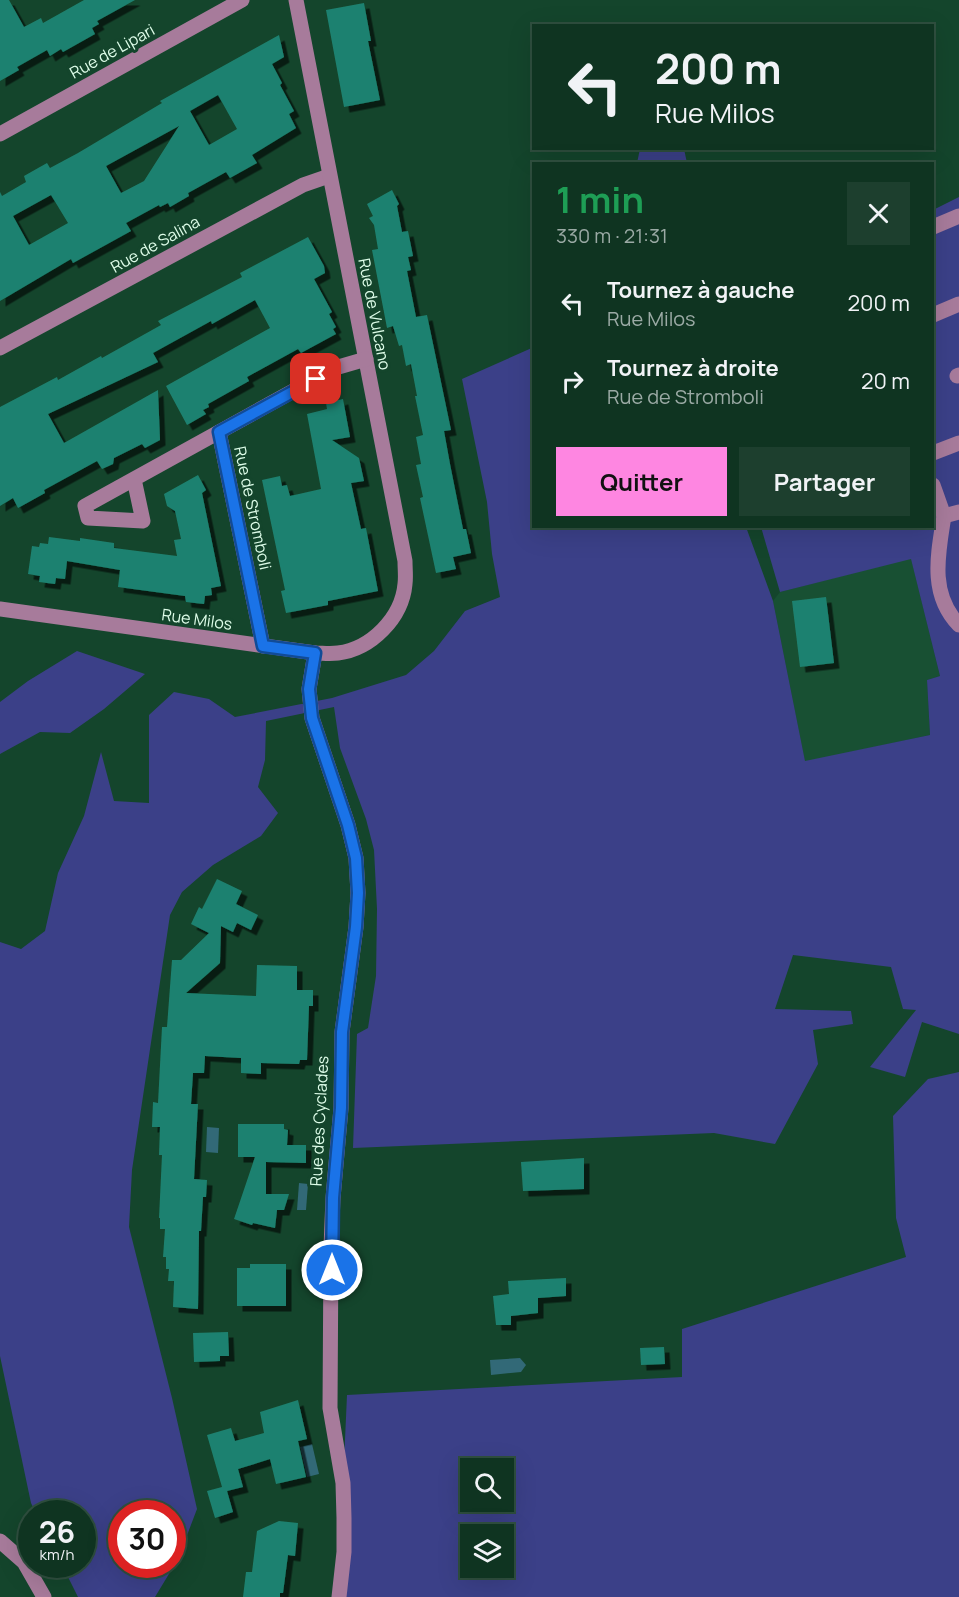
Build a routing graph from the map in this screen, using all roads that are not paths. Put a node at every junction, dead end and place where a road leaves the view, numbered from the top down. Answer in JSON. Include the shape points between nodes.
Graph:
{"nodes":[{"id":1,"x":242,"y":0,"type":"edge"},
{"id":2,"x":296,"y":0,"type":"edge"},
{"id":3,"x":0,"y":134,"type":"edge"},
{"id":4,"x":329,"y":176,"type":"junction"},
{"id":5,"x":959,"y":216,"type":"edge"},
{"id":6,"x":934,"y":227,"type":"edge"},
{"id":7,"x":959,"y":304,"type":"edge"},
{"id":8,"x":934,"y":315,"type":"edge"},
{"id":9,"x":0,"y":348,"type":"edge"},
{"id":10,"x":366,"y":359,"type":"junction"},
{"id":11,"x":219,"y":432,"type":"junction"},
{"id":12,"x":959,"y":443,"type":"edge"},
{"id":13,"x":934,"y":453,"type":"edge"},
{"id":14,"x":134,"y":479,"type":"dead end"},
{"id":15,"x":934,"y":488,"type":"edge"},
{"id":16,"x":959,"y":512,"type":"edge"},
{"id":17,"x":944,"y":516,"type":"junction"},
{"id":18,"x":0,"y":609,"type":"edge"},
{"id":19,"x":959,"y":625,"type":"edge"},
{"id":20,"x":383,"y":630,"type":"joint"},
{"id":21,"x":263,"y":646,"type":"junction"},
{"id":22,"x":315,"y":653,"type":"junction"},
{"id":23,"x":0,"y":1541,"type":"edge"},
{"id":24,"x":44,"y":1597,"type":"edge"},
{"id":25,"x":339,"y":1597,"type":"edge"}],
"edges":[{"from":1,"to":3,"type":"street","name":"Rue de Lipari"},
{"from":2,"to":4,"type":"street","name":"Rue de Vulcano"},
{"from":4,"to":9,"type":"street","name":"Rue de Salina","via":[[303,185]]},
{"from":4,"to":10,"type":"street","name":"Rue de Vulcano"},
{"from":5,"to":6,"type":"street"},
{"from":7,"to":8,"type":"street"},
{"from":10,"to":11,"type":"street","name":"Rue de Stromboli","via":[[335,368]]},
{"from":10,"to":20,"type":"street","name":"Rue de Vulcano","via":[[405,561],[405,586],[398,610]]},
{"from":11,"to":14,"type":"street"},
{"from":11,"to":21,"type":"street","name":"Rue de Stromboli"},
{"from":12,"to":13,"type":"street"},
{"from":15,"to":17,"type":"street"},
{"from":16,"to":17,"type":"street"},
{"from":17,"to":19,"type":"street","via":[[937,565],[941,598]]},
{"from":18,"to":21,"type":"street","name":"Rue Milos"},
{"from":20,"to":22,"type":"street","name":"Rue Milos","via":[[355,648]]},
{"from":21,"to":22,"type":"street","name":"Rue Milos"},
{"from":22,"to":25,"type":"street","name":"Rue des Cyclades","via":[[309,689],[312,718],[348,825],[356,858],[358,893],[342,1032],[331,1247],[330,1408],[343,1483],[344,1518]]},
{"from":23,"to":24,"type":"street","via":[[24,1562]]}]}
